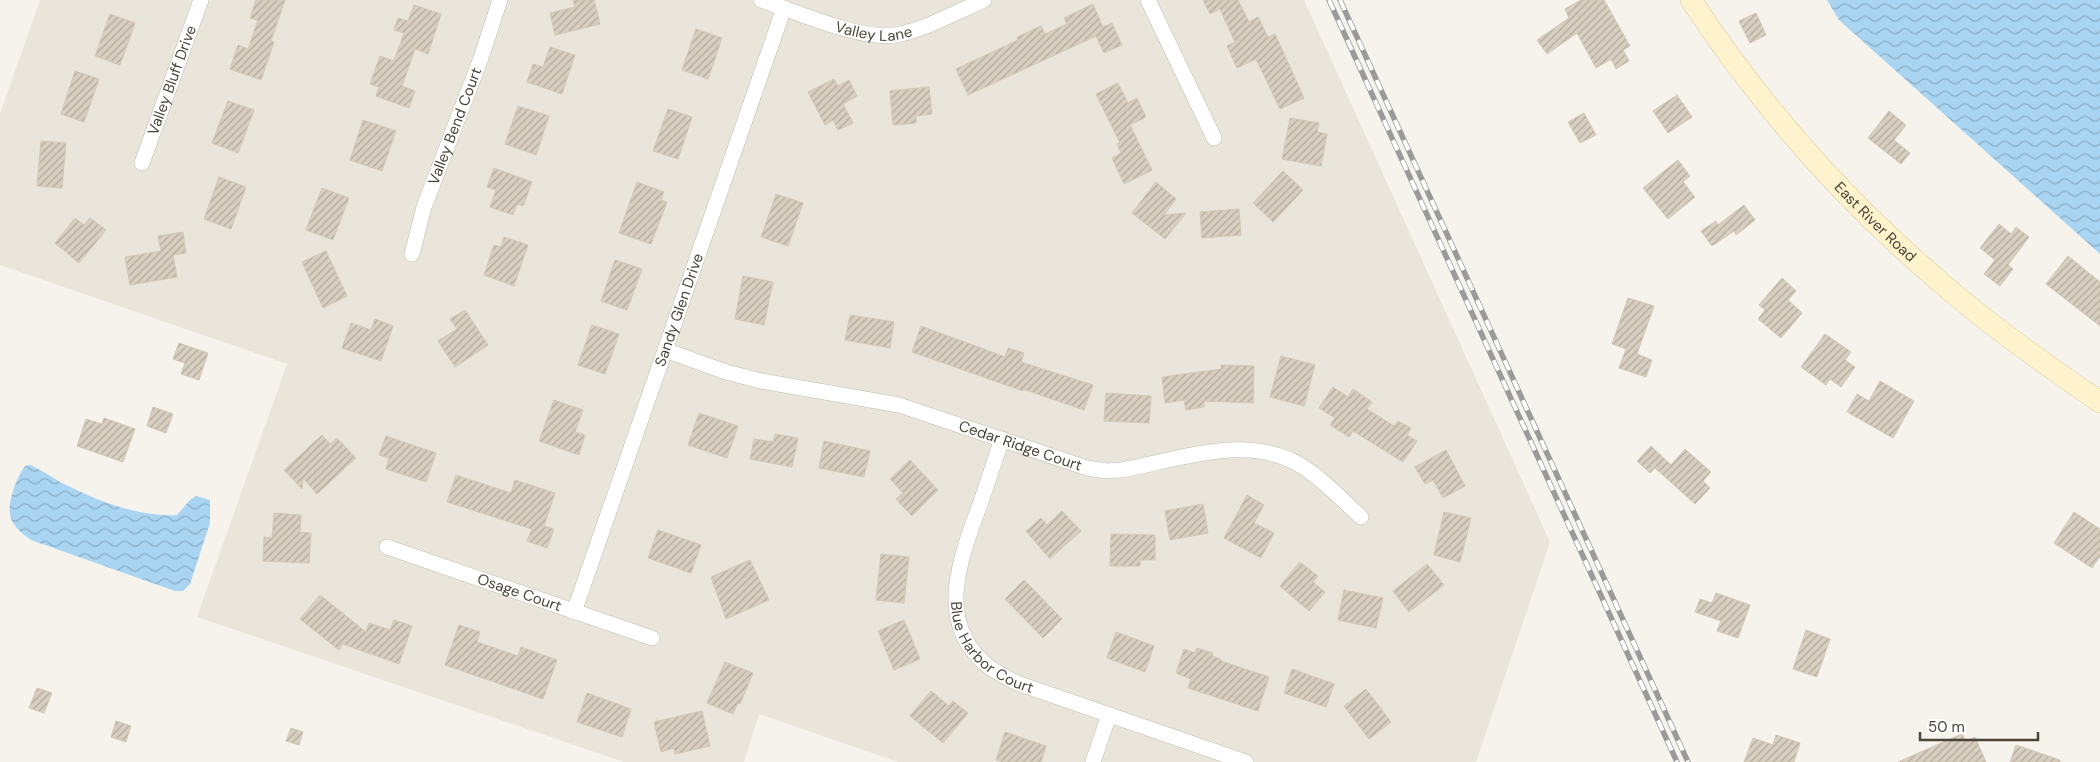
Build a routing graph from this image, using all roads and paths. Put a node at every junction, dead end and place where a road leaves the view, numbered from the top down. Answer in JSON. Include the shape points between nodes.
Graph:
{"nodes":[{"id":1,"x":201,"y":0,"type":"edge"},
{"id":2,"x":500,"y":0,"type":"edge"},
{"id":3,"x":761,"y":0,"type":"edge"},
{"id":4,"x":984,"y":0,"type":"edge"},
{"id":5,"x":1148,"y":0,"type":"edge"},
{"id":6,"x":1691,"y":0,"type":"edge"},
{"id":7,"x":784,"y":8,"type":"junction"},
{"id":8,"x":1214,"y":138,"type":"dead end"},
{"id":9,"x":142,"y":163,"type":"dead end"},
{"id":10,"x":412,"y":254,"type":"dead end"},
{"id":11,"x":665,"y":350,"type":"junction"},
{"id":12,"x":2100,"y":402,"type":"edge"},
{"id":13,"x":1002,"y":438,"type":"junction"},
{"id":14,"x":1361,"y":517,"type":"dead end"},
{"id":15,"x":387,"y":547,"type":"dead end"},
{"id":16,"x":574,"y":612,"type":"junction"},
{"id":17,"x":652,"y":638,"type":"dead end"},
{"id":18,"x":1109,"y":715,"type":"junction"},
{"id":19,"x":1093,"y":762,"type":"edge"},
{"id":20,"x":1246,"y":762,"type":"edge"}],
"edges":[{"from":1,"to":9,"type":"street","name":"Valley Bluff Drive"},
{"from":2,"to":10,"type":"street","name":"Valley Bend Court","via":[[424,207]]},
{"from":3,"to":7,"type":"street","name":"Valley Lane"},
{"from":4,"to":7,"type":"street","name":"Valley Lane","via":[[920,28],[888,36],[850,29]]},
{"from":5,"to":8,"type":"street"},
{"from":6,"to":12,"type":"main road","name":"East River Road","via":[[1790,134],[1886,233],[1939,282],[1994,326]]},
{"from":7,"to":11,"type":"street","name":"Sandy Glen Drive"},
{"from":11,"to":13,"type":"street","name":"Cedar Ridge Court","via":[[761,381],[899,405]]},
{"from":11,"to":16,"type":"street","name":"Sandy Glen Drive"},
{"from":13,"to":14,"type":"street","name":"Cedar Ridge Court","via":[[1087,468],[1107,471],[1210,452],[1266,452],[1310,472]]},
{"from":13,"to":18,"type":"street","name":"Blue Harbor Court","via":[[958,572],[956,607],[961,630],[974,653],[996,672],[1017,683]]},
{"from":15,"to":16,"type":"street","name":"Osage Court"},
{"from":16,"to":17,"type":"street","name":"Osage Court"},
{"from":18,"to":19,"type":"street"},
{"from":18,"to":20,"type":"street","name":"Blue Harbor Court"}]}
